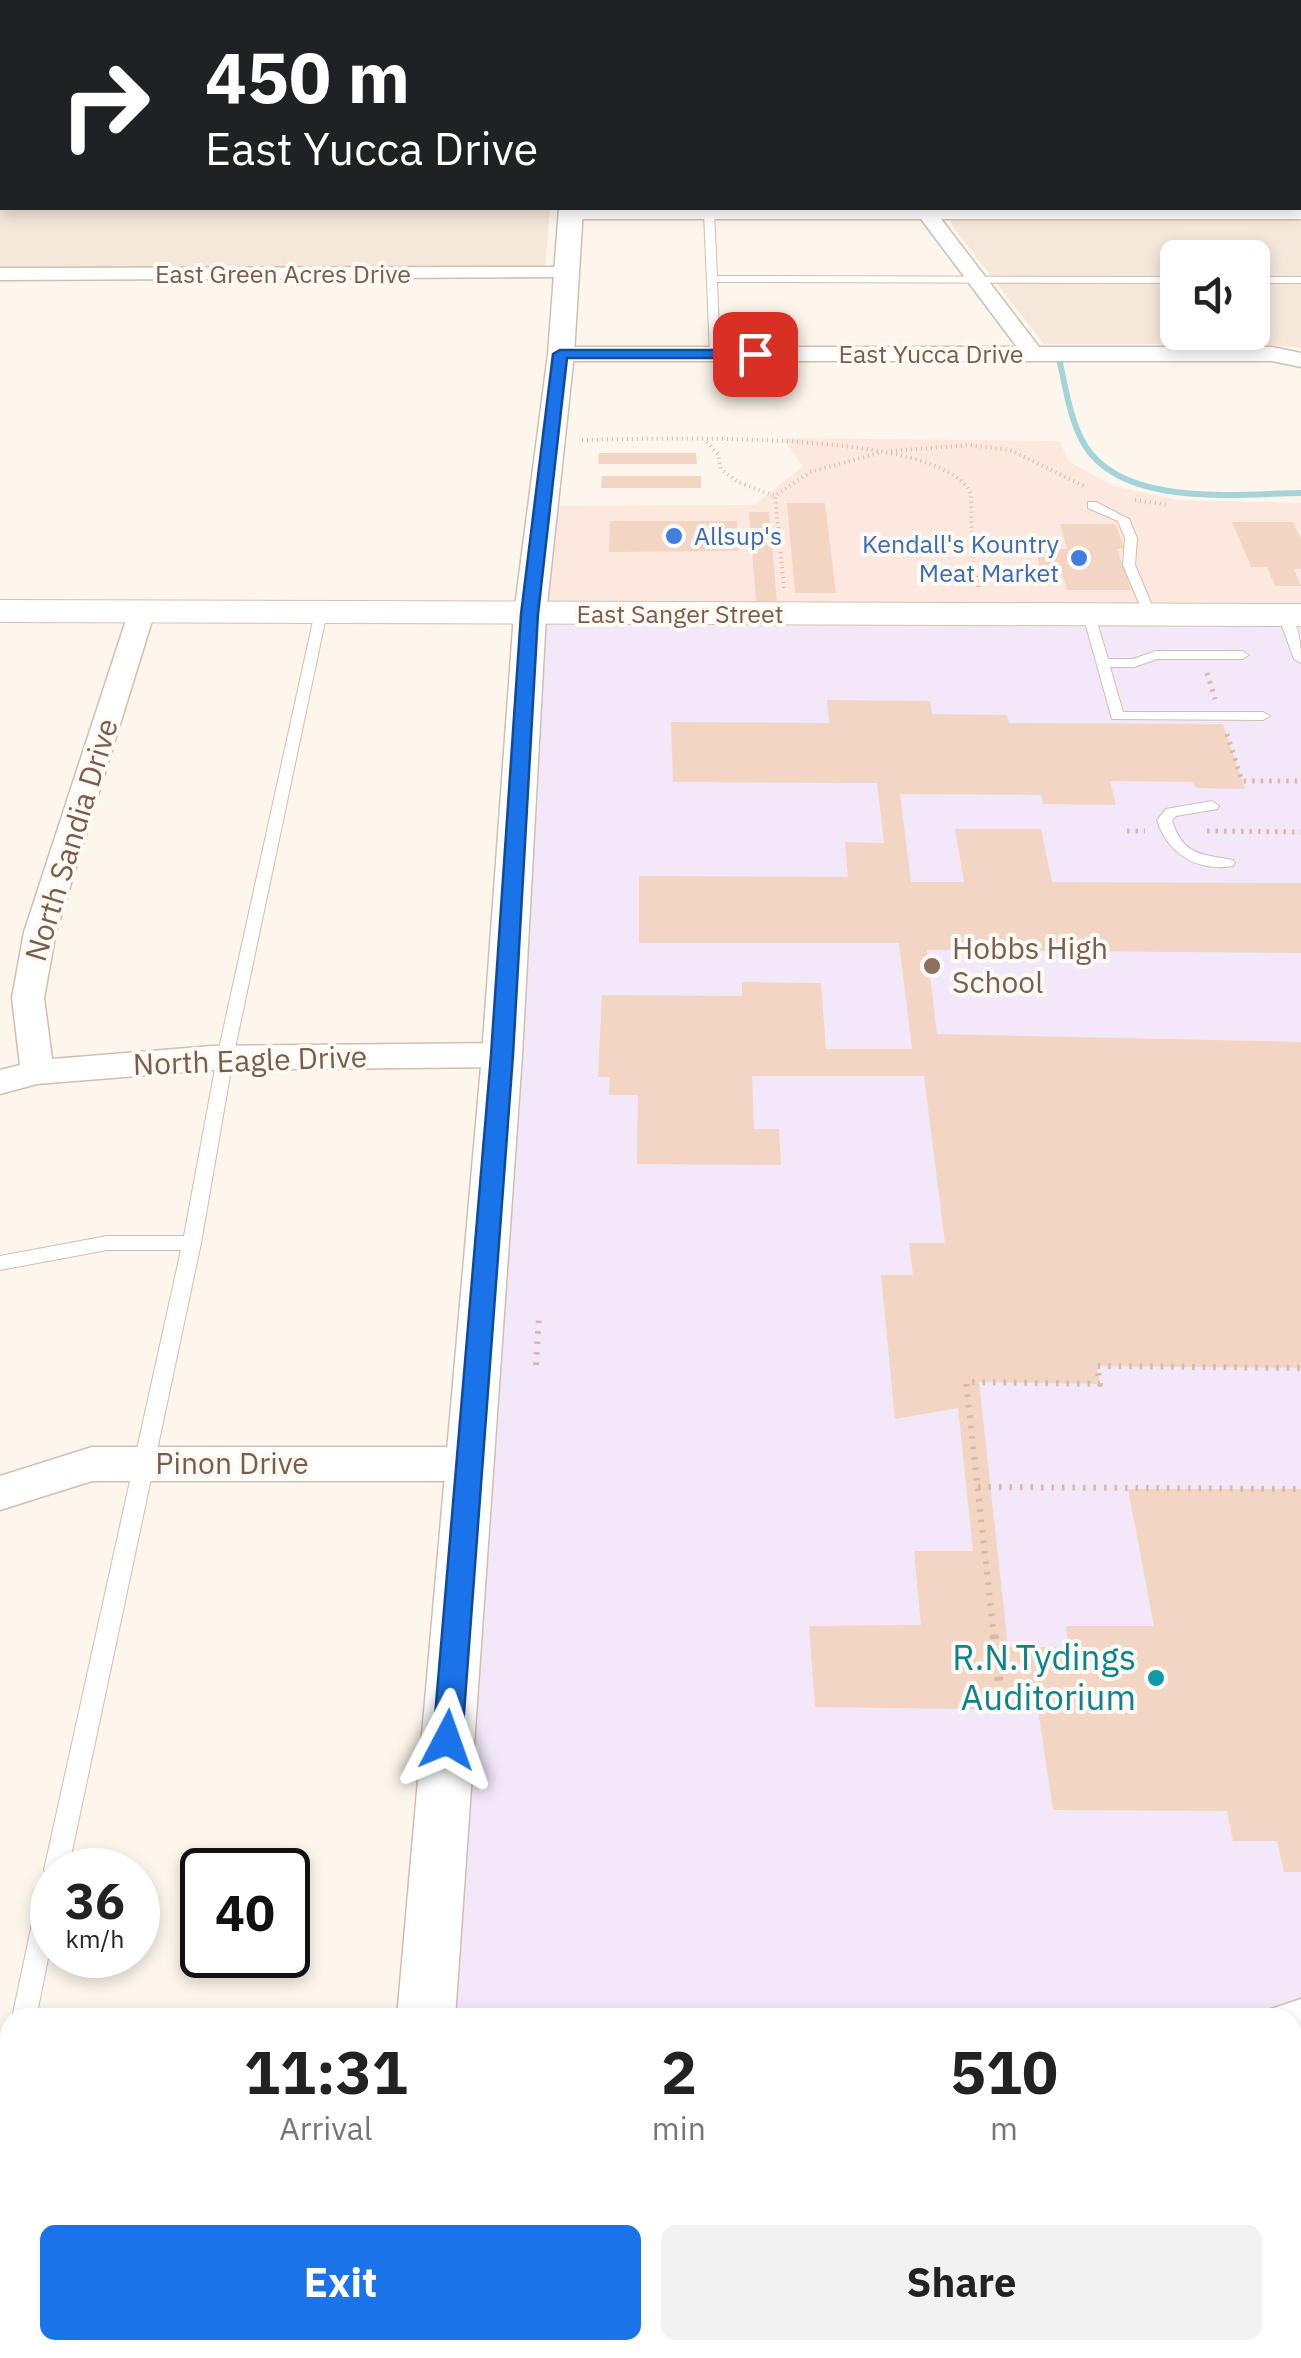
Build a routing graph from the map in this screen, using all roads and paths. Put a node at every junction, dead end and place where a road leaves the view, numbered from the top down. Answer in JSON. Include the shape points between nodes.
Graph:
{"nodes":[{"id":1,"x":571,"y":210,"type":"edge"},
{"id":2,"x":923,"y":210,"type":"edge"},
{"id":3,"x":1301,"y":212,"type":"edge"},
{"id":4,"x":709,"y":213,"type":"junction"},
{"id":5,"x":0,"y":274,"type":"edge"},
{"id":6,"x":566,"y":274,"type":"junction"},
{"id":7,"x":712,"y":279,"type":"junction"},
{"id":8,"x":978,"y":280,"type":"junction"},
{"id":9,"x":1160,"y":280,"type":"edge"},
{"id":10,"x":1270,"y":280,"type":"edge"},
{"id":11,"x":1301,"y":280,"type":"edge"},
{"id":12,"x":560,"y":354,"type":"junction"},
{"id":13,"x":716,"y":354,"type":"junction"},
{"id":14,"x":1033,"y":354,"type":"junction"},
{"id":15,"x":1301,"y":360,"type":"edge"},
{"id":16,"x":550,"y":440,"type":"junction"},
{"id":17,"x":702,"y":440,"type":"junction"},
{"id":18,"x":885,"y":452,"type":"junction"},
{"id":19,"x":775,"y":496,"type":"junction"},
{"id":20,"x":1093,"y":497,"type":"joint"},
{"id":21,"x":1128,"y":499,"type":"dead end"},
{"id":22,"x":1167,"y":506,"type":"dead end"},
{"id":23,"x":0,"y":611,"type":"edge"},
{"id":24,"x":142,"y":611,"type":"junction"},
{"id":25,"x":322,"y":612,"type":"junction"},
{"id":26,"x":530,"y":614,"type":"junction"},
{"id":27,"x":787,"y":614,"type":"junction"},
{"id":28,"x":984,"y":614,"type":"junction"},
{"id":29,"x":1089,"y":615,"type":"junction"},
{"id":30,"x":1150,"y":615,"type":"junction"},
{"id":31,"x":1292,"y":615,"type":"edge"},
{"id":32,"x":1242,"y":655,"type":"dead end"},
{"id":33,"x":1301,"y":659,"type":"edge"},
{"id":34,"x":1102,"y":663,"type":"junction"},
{"id":35,"x":1264,"y":716,"type":"dead end"},
{"id":36,"x":1223,"y":724,"type":"dead end"},
{"id":37,"x":1301,"y":781,"type":"edge"},
{"id":38,"x":1212,"y":806,"type":"dead end"},
{"id":39,"x":1127,"y":831,"type":"dead end"},
{"id":40,"x":1166,"y":831,"type":"junction"},
{"id":41,"x":1301,"y":832,"type":"edge"},
{"id":42,"x":1228,"y":863,"type":"dead end"},
{"id":43,"x":502,"y":1055,"type":"junction"},
{"id":44,"x":225,"y":1058,"type":"junction"},
{"id":45,"x":38,"y":1072,"type":"junction"},
{"id":46,"x":0,"y":1082,"type":"edge"},
{"id":47,"x":192,"y":1243,"type":"junction"},
{"id":48,"x":0,"y":1263,"type":"edge"},
{"id":49,"x":539,"y":1316,"type":"dead end"},
{"id":50,"x":536,"y":1365,"type":"dead end"},
{"id":51,"x":1301,"y":1368,"type":"edge"},
{"id":52,"x":144,"y":1464,"type":"junction"},
{"id":53,"x":469,"y":1464,"type":"junction"},
{"id":54,"x":978,"y":1487,"type":"junction"},
{"id":55,"x":1301,"y":1489,"type":"edge"},
{"id":56,"x":0,"y":1492,"type":"edge"},
{"id":57,"x":1002,"y":1709,"type":"dead end"},
{"id":58,"x":61,"y":1848,"type":"edge"},
{"id":59,"x":32,"y":1978,"type":"edge"},
{"id":60,"x":26,"y":2008,"type":"edge"},
{"id":61,"x":427,"y":2008,"type":"edge"}],
"edges":[{"from":1,"to":4,"type":"street"},
{"from":1,"to":6,"type":"street"},
{"from":2,"to":3,"type":"street"},
{"from":2,"to":4,"type":"street"},
{"from":2,"to":8,"type":"street"},
{"from":4,"to":7,"type":"lane"},
{"from":5,"to":6,"type":"street","name":"East Green Acres Drive"},
{"from":6,"to":12,"type":"street"},
{"from":7,"to":8,"type":"lane"},
{"from":7,"to":13,"type":"lane"},
{"from":8,"to":9,"type":"lane"},
{"from":8,"to":14,"type":"street"},
{"from":10,"to":11,"type":"lane"},
{"from":12,"to":13,"type":"street","name":"East Yucca Drive"},
{"from":12,"to":16,"type":"street"},
{"from":13,"to":14,"type":"street","name":"East Yucca Drive"},
{"from":14,"to":15,"type":"street","name":"East Yucca Drive","via":[[1272,354]]},
{"from":16,"to":17,"type":"path"},
{"from":16,"to":26,"type":"street"},
{"from":17,"to":18,"type":"path"},
{"from":17,"to":19,"type":"path","via":[[712,444],[721,470]]},
{"from":18,"to":19,"type":"path","via":[[832,462],[792,480]]},
{"from":18,"to":20,"type":"path","via":[[926,446],[1010,450]]},
{"from":18,"to":28,"type":"path","via":[[934,462],[967,484]]},
{"from":19,"to":27,"type":"path"},
{"from":20,"to":30,"type":"lane","via":[[1123,519],[1131,538],[1129,565]]},
{"from":21,"to":22,"type":"path"},
{"from":23,"to":24,"type":"main road","name":"East Sanger Street"},
{"from":24,"to":25,"type":"main road","name":"East Sanger Street"},
{"from":24,"to":45,"type":"street","name":"North Sandia Drive","via":[[40,932],[28,998]]},
{"from":25,"to":26,"type":"main road","name":"East Sanger Street"},
{"from":25,"to":44,"type":"lane"},
{"from":26,"to":27,"type":"main road","name":"East Sanger Street"},
{"from":26,"to":43,"type":"street"},
{"from":27,"to":28,"type":"main road","name":"East Sanger Street"},
{"from":28,"to":29,"type":"main road","name":"East Sanger Street"},
{"from":29,"to":30,"type":"main road","name":"East Sanger Street"},
{"from":29,"to":34,"type":"lane"},
{"from":30,"to":31,"type":"main road","name":"East Sanger Street"},
{"from":31,"to":33,"type":"lane"},
{"from":32,"to":34,"type":"lane"},
{"from":34,"to":35,"type":"lane","via":[[1117,716]]},
{"from":36,"to":37,"type":"path","via":[[1242,781]]},
{"from":38,"to":40,"type":"lane","via":[[1171,812]]},
{"from":39,"to":40,"type":"path"},
{"from":40,"to":41,"type":"path"},
{"from":40,"to":42,"type":"lane","via":[[1192,859]]},
{"from":43,"to":44,"type":"street","name":"North Eagle Drive"},
{"from":43,"to":53,"type":"street"},
{"from":44,"to":45,"type":"street","name":"North Eagle Drive"},
{"from":44,"to":47,"type":"lane"},
{"from":45,"to":46,"type":"street","name":"North Eagle Drive"},
{"from":47,"to":48,"type":"lane","via":[[107,1243]]},
{"from":47,"to":52,"type":"lane"},
{"from":49,"to":50,"type":"path"},
{"from":51,"to":54,"type":"path","via":[[1098,1366],[1100,1384],[966,1382]]},
{"from":52,"to":53,"type":"street","name":"Pinon Drive"},
{"from":52,"to":56,"type":"street","name":"Pinon Drive","via":[[92,1464]]},
{"from":52,"to":58,"type":"lane"},
{"from":53,"to":61,"type":"street"},
{"from":54,"to":55,"type":"path"},
{"from":54,"to":57,"type":"path"},
{"from":59,"to":60,"type":"lane"}]}
